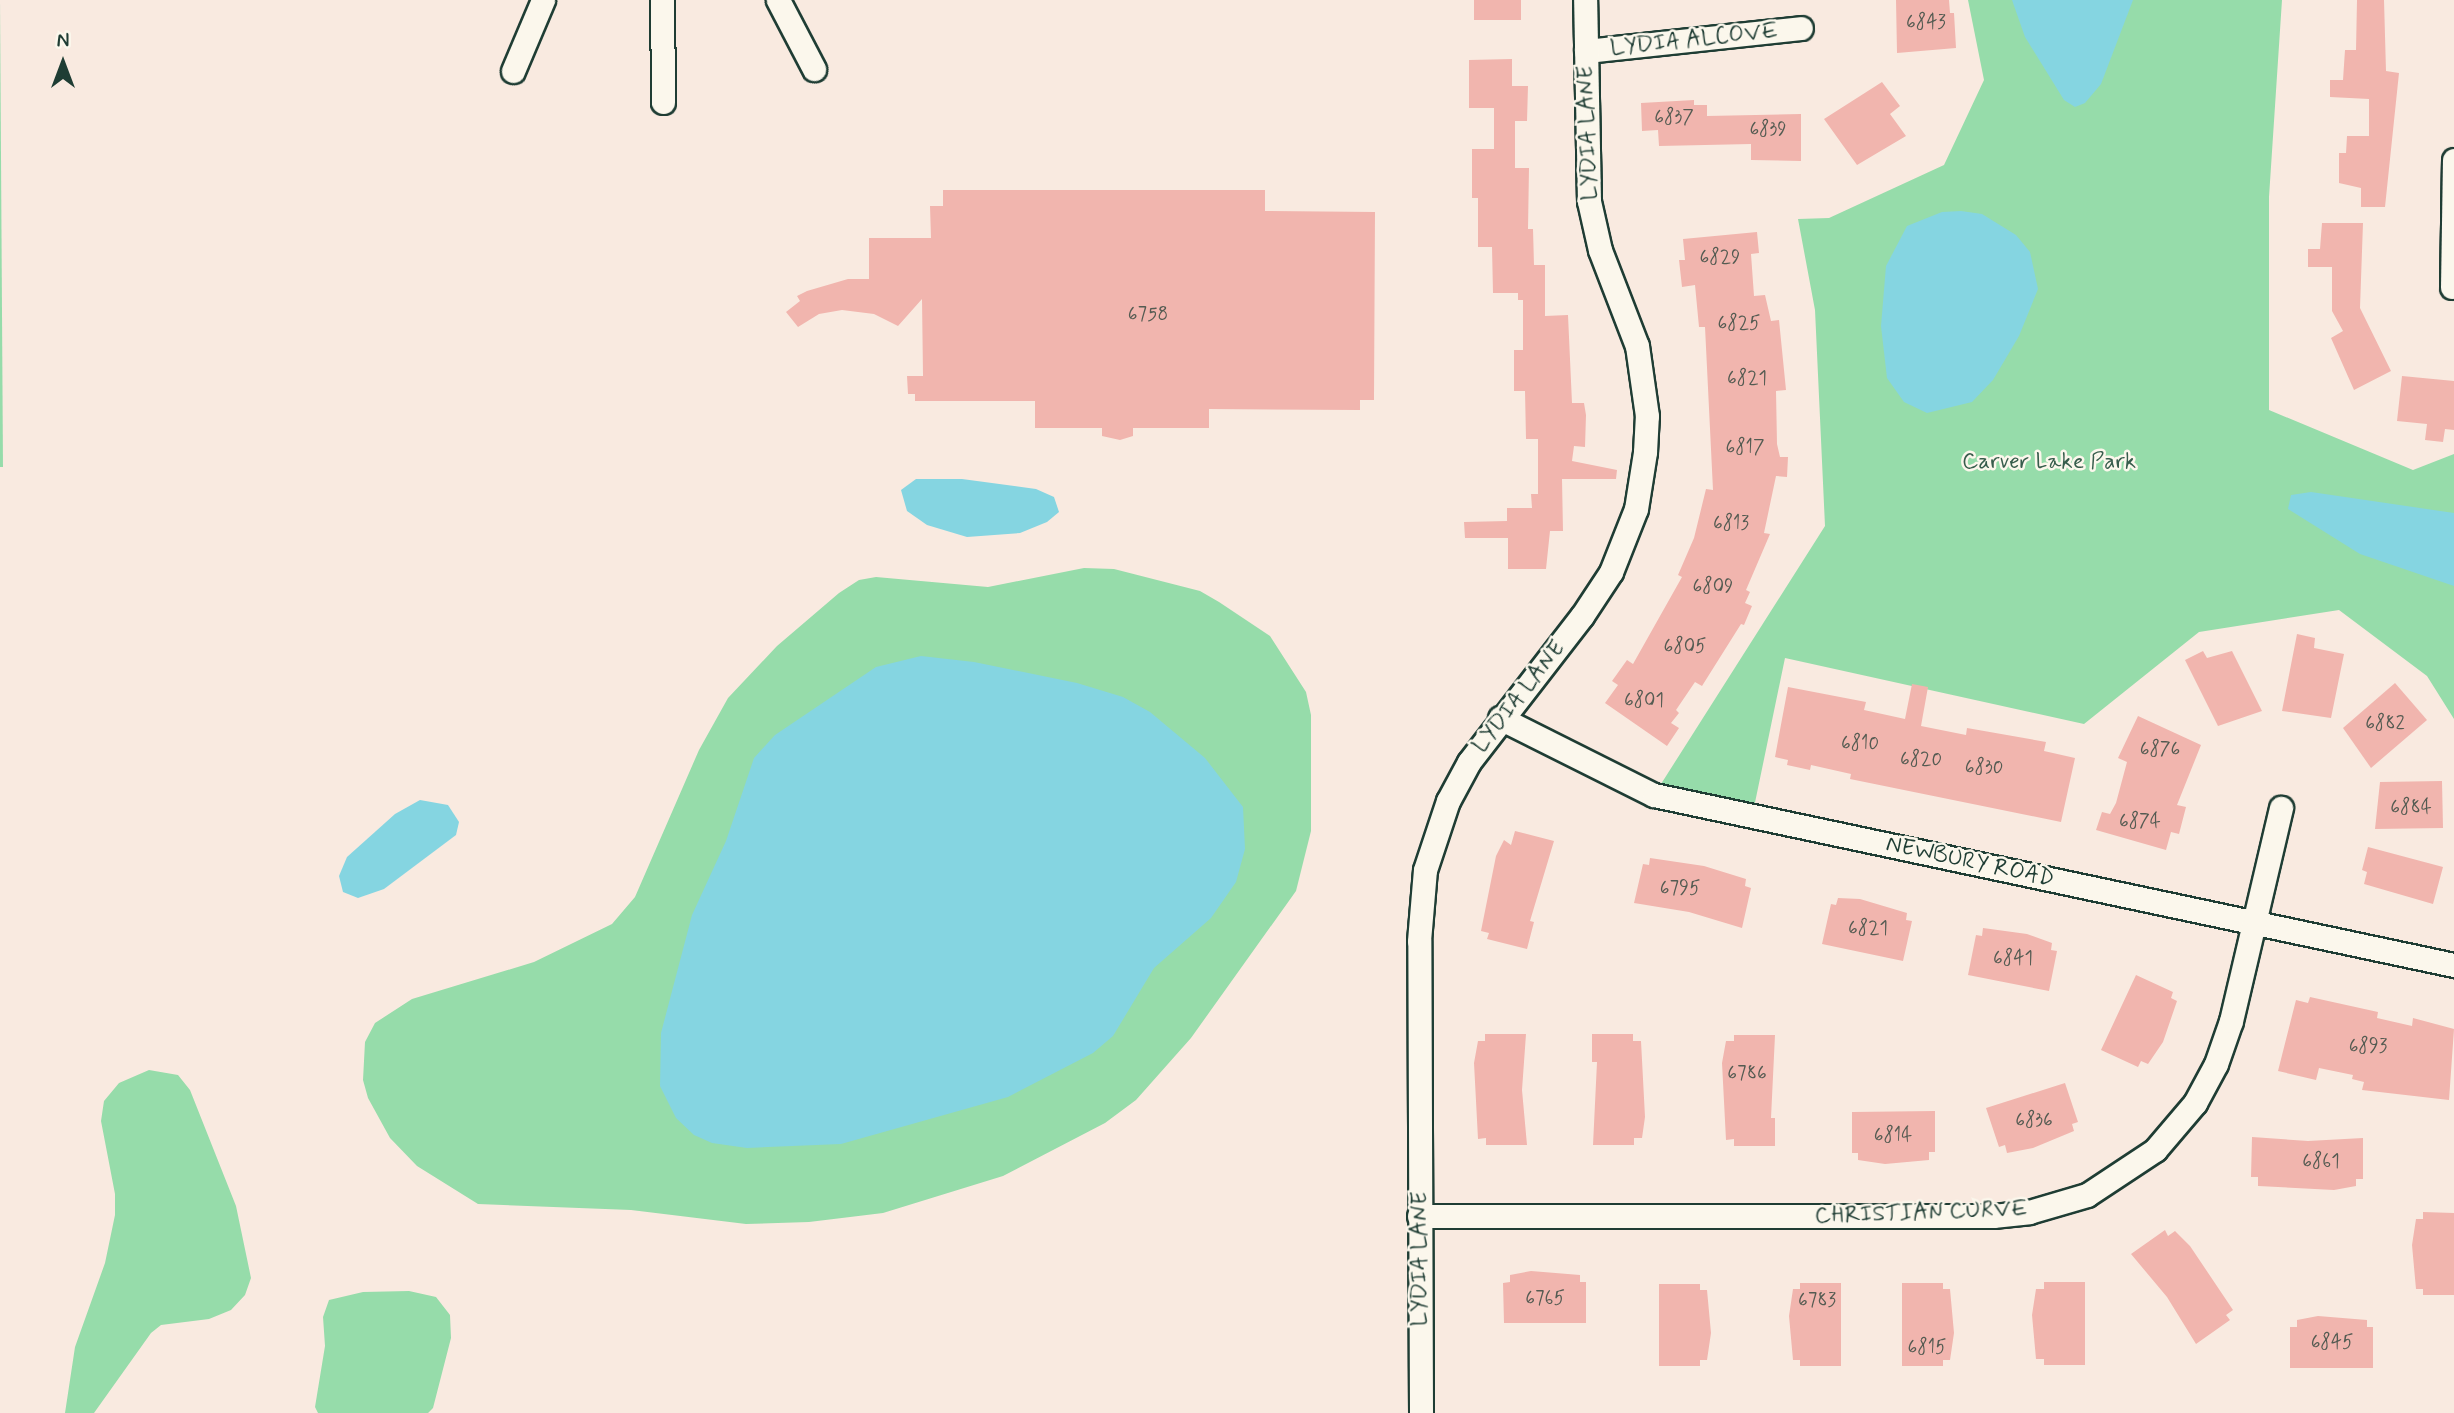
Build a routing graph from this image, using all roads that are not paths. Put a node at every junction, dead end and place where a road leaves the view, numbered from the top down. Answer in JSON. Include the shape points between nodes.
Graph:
{"nodes":[{"id":1,"x":543,"y":0,"type":"edge"},
{"id":2,"x":662,"y":0,"type":"edge"},
{"id":3,"x":778,"y":0,"type":"edge"},
{"id":4,"x":1585,"y":0,"type":"edge"},
{"id":5,"x":1801,"y":28,"type":"dead end"},
{"id":6,"x":1586,"y":51,"type":"junction"},
{"id":7,"x":814,"y":69,"type":"dead end"},
{"id":8,"x":513,"y":71,"type":"dead end"},
{"id":9,"x":663,"y":102,"type":"dead end"},
{"id":10,"x":2454,"y":159,"type":"edge"},
{"id":11,"x":2452,"y":287,"type":"dead end"},
{"id":12,"x":1500,"y":718,"type":"junction"},
{"id":13,"x":2281,"y":808,"type":"dead end"},
{"id":14,"x":2254,"y":922,"type":"junction"},
{"id":15,"x":2454,"y":965,"type":"edge"},
{"id":16,"x":1419,"y":1216,"type":"junction"},
{"id":17,"x":1421,"y":1413,"type":"edge"}],
"edges":[{"from":1,"to":8,"type":"street"},
{"from":2,"to":9,"type":"street"},
{"from":3,"to":7,"type":"street"},
{"from":4,"to":6,"type":"street","name":"LYDIA LANE"},
{"from":5,"to":6,"type":"street","name":"LYDIA ALCOVE"},
{"from":6,"to":12,"type":"street","name":"LYDIA LANE","via":[[1591,213],[1640,357],[1647,416],[1644,460],[1633,519],[1606,580]]},
{"from":10,"to":11,"type":"street"},
{"from":12,"to":14,"type":"street","name":"NEWBURY ROAD","via":[[1654,795]]},
{"from":12,"to":16,"type":"street","name":"LYDIA LANE","via":[[1448,801],[1425,870],[1419,941]]},
{"from":13,"to":14,"type":"street","name":"CHRISTIAN CURVE"},
{"from":14,"to":15,"type":"street","name":"NEWBURY ROAD"},
{"from":14,"to":16,"type":"street","name":"CHRISTIAN CURVE","via":[[2227,1036],[2195,1103],[2155,1150],[2087,1195],[2029,1212],[1993,1216]]},
{"from":16,"to":17,"type":"street","name":"LYDIA LANE"}]}
